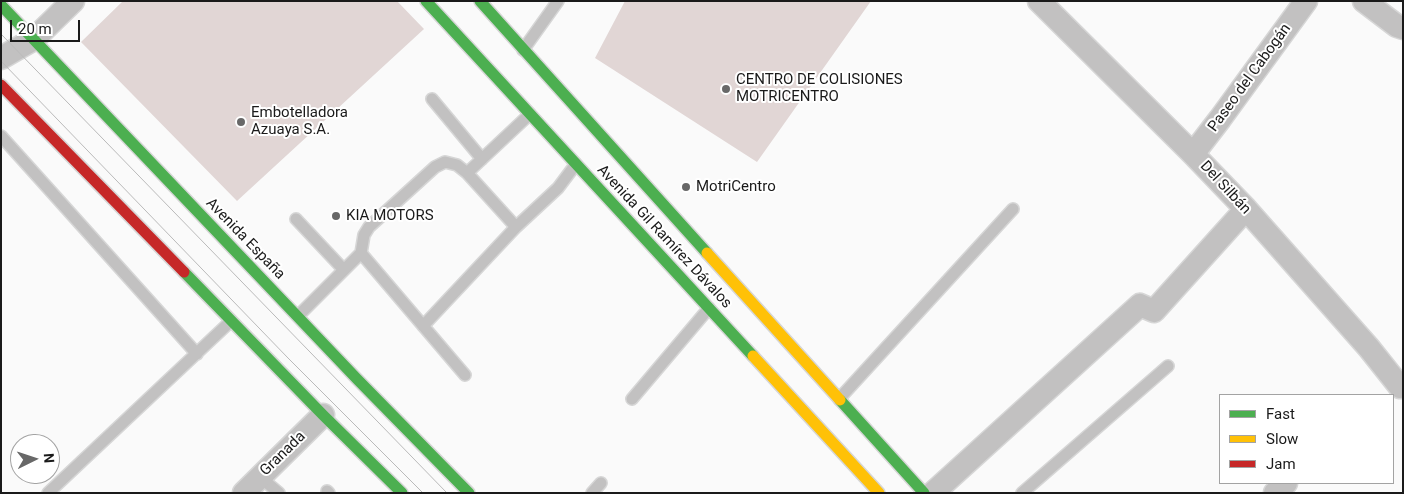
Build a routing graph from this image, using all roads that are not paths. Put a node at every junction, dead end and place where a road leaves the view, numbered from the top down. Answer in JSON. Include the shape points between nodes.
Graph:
{"nodes":[{"id":1,"x":73,"y":1,"type":"edge"},
{"id":2,"x":426,"y":1,"type":"edge"},
{"id":3,"x":480,"y":1,"type":"edge"},
{"id":4,"x":558,"y":1,"type":"edge"},
{"id":5,"x":1039,"y":1,"type":"edge"},
{"id":6,"x":1306,"y":1,"type":"edge"},
{"id":7,"x":1364,"y":1,"type":"edge"},
{"id":8,"x":1,"y":5,"type":"edge"},
{"id":9,"x":1403,"y":28,"type":"edge"},
{"id":10,"x":34,"y":39,"type":"junction"},
{"id":11,"x":524,"y":50,"type":"junction"},
{"id":12,"x":1,"y":58,"type":"edge"},
{"id":13,"x":1,"y":85,"type":"edge"},
{"id":14,"x":432,"y":99,"type":"dead end"},
{"id":15,"x":530,"y":114,"type":"junction"},
{"id":16,"x":1,"y":136,"type":"edge"},
{"id":17,"x":1193,"y":154,"type":"junction"},
{"id":18,"x":482,"y":159,"type":"junction"},
{"id":19,"x":576,"y":164,"type":"junction"},
{"id":20,"x":467,"y":173,"type":"junction"},
{"id":21,"x":1013,"y":208,"type":"dead end"},
{"id":22,"x":1246,"y":209,"type":"junction"},
{"id":23,"x":296,"y":219,"type":"dead end"},
{"id":24,"x":516,"y":227,"type":"junction"},
{"id":25,"x":361,"y":253,"type":"junction"},
{"id":26,"x":344,"y":270,"type":"junction"},
{"id":27,"x":708,"y":308,"type":"junction"},
{"id":28,"x":298,"y":316,"type":"junction"},
{"id":29,"x":231,"y":321,"type":"junction"},
{"id":30,"x":423,"y":326,"type":"junction"},
{"id":31,"x":197,"y":354,"type":"junction"},
{"id":32,"x":1168,"y":366,"type":"dead end"},
{"id":33,"x":465,"y":375,"type":"dead end"},
{"id":34,"x":1397,"y":389,"type":"edge"},
{"id":35,"x":632,"y":398,"type":"dead end"},
{"id":36,"x":839,"y":399,"type":"junction"},
{"id":37,"x":323,"y":415,"type":"junction"},
{"id":38,"x":260,"y":477,"type":"junction"},
{"id":39,"x":600,"y":483,"type":"dead end"},
{"id":40,"x":1285,"y":484,"type":"edge"},
{"id":41,"x":48,"y":493,"type":"edge"},
{"id":42,"x":244,"y":493,"type":"edge"},
{"id":43,"x":279,"y":493,"type":"edge"},
{"id":44,"x":402,"y":493,"type":"edge"},
{"id":45,"x":469,"y":493,"type":"edge"},
{"id":46,"x":592,"y":493,"type":"edge"},
{"id":47,"x":879,"y":493,"type":"edge"},
{"id":48,"x":924,"y":493,"type":"edge"},
{"id":49,"x":933,"y":493,"type":"edge"},
{"id":50,"x":1022,"y":493,"type":"edge"},
{"id":51,"x":1275,"y":493,"type":"edge"}],
"edges":[{"from":1,"to":10,"type":"street"},
{"from":2,"to":15,"type":"main road","name":"Avenida Gil Ramírez Dávalos"},
{"from":3,"to":11,"type":"main road","name":"Avenida Gil Ramírez Dávalos"},
{"from":4,"to":11,"type":"lane"},
{"from":5,"to":17,"type":"street","name":"Del Silbán"},
{"from":6,"to":17,"type":"street","name":"Paseo del Cabogán"},
{"from":7,"to":9,"type":"street"},
{"from":8,"to":10,"type":"main road","name":"Avenida España"},
{"from":10,"to":12,"type":"street"},
{"from":10,"to":28,"type":"main road","name":"Avenida España"},
{"from":11,"to":36,"type":"main road","name":"Avenida Gil Ramírez Dávalos"},
{"from":13,"to":29,"type":"main road"},
{"from":14,"to":18,"type":"lane"},
{"from":15,"to":18,"type":"lane"},
{"from":15,"to":19,"type":"main road","name":"Avenida Gil Ramírez Dávalos"},
{"from":16,"to":31,"type":"lane"},
{"from":17,"to":22,"type":"street","name":"Del Silbán"},
{"from":18,"to":20,"type":"lane"},
{"from":19,"to":24,"type":"lane","via":[[558,188]]},
{"from":19,"to":27,"type":"main road","name":"Avenida Gil Ramírez Dávalos"},
{"from":20,"to":24,"type":"lane"},
{"from":20,"to":25,"type":"lane","via":[[457,165],[445,162],[435,167],[369,227]]},
{"from":21,"to":36,"type":"lane"},
{"from":22,"to":34,"type":"street","name":"Del Silbán","via":[[1369,348]]},
{"from":22,"to":49,"type":"street","via":[[1154,312],[1140,305]]},
{"from":23,"to":26,"type":"lane"},
{"from":24,"to":30,"type":"lane"},
{"from":25,"to":26,"type":"lane"},
{"from":25,"to":30,"type":"lane"},
{"from":26,"to":28,"type":"lane"},
{"from":27,"to":35,"type":"lane"},
{"from":27,"to":47,"type":"main road","name":"Avenida Gil Ramírez Dávalos"},
{"from":28,"to":45,"type":"main road","name":"Avenida España"},
{"from":29,"to":31,"type":"lane"},
{"from":29,"to":37,"type":"main road"},
{"from":30,"to":33,"type":"lane"},
{"from":31,"to":41,"type":"lane"},
{"from":32,"to":50,"type":"lane"},
{"from":36,"to":48,"type":"main road","name":"Avenida Gil Ramírez Dávalos"},
{"from":37,"to":38,"type":"street","name":"Granada"},
{"from":37,"to":44,"type":"main road"},
{"from":38,"to":42,"type":"street","name":"Granada"},
{"from":38,"to":43,"type":"lane"},
{"from":39,"to":46,"type":"lane"},
{"from":40,"to":51,"type":"street"}]}
